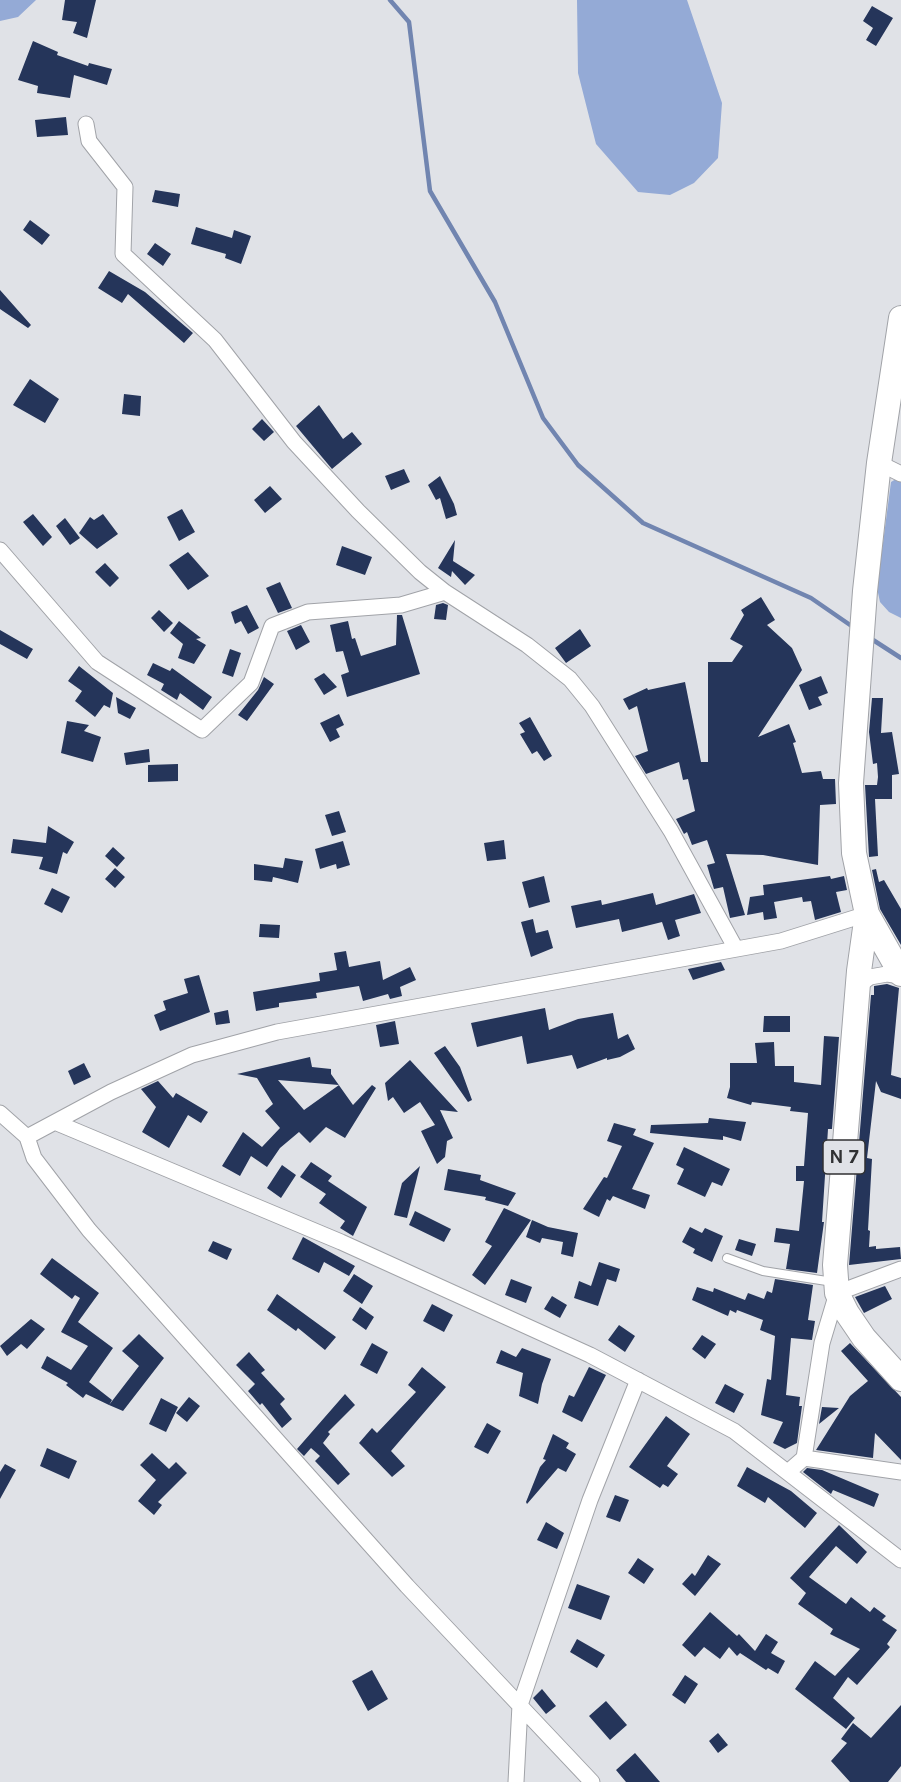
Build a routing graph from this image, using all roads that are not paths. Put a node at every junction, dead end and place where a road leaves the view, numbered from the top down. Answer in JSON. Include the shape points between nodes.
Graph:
{"nodes":[{"id":1,"x":86,"y":124,"type":"dead end"},
{"id":2,"x":901,"y":318,"type":"edge"},
{"id":3,"x":879,"y":463,"type":"junction"},
{"id":4,"x":901,"y":474,"type":"edge"},
{"id":5,"x":0,"y":550,"type":"edge"},
{"id":6,"x":445,"y":592,"type":"junction"},
{"id":7,"x":867,"y":914,"type":"junction"},
{"id":8,"x":736,"y":949,"type":"junction"},
{"id":9,"x":901,"y":975,"type":"edge"},
{"id":10,"x":858,"y":986,"type":"junction"},
{"id":11,"x":0,"y":1113,"type":"edge"},
{"id":12,"x":57,"y":1123,"type":"junction"},
{"id":13,"x":27,"y":1137,"type":"junction"},
{"id":14,"x":727,"y":1258,"type":"dead end"},
{"id":15,"x":901,"y":1269,"type":"edge"},
{"id":16,"x":837,"y":1288,"type":"junction"},
{"id":17,"x":638,"y":1380,"type":"junction"},
{"id":18,"x":901,"y":1380,"type":"edge"},
{"id":19,"x":804,"y":1458,"type":"junction"},
{"id":20,"x":788,"y":1472,"type":"junction"},
{"id":21,"x":901,"y":1472,"type":"edge"},
{"id":22,"x":901,"y":1560,"type":"edge"},
{"id":23,"x":520,"y":1705,"type":"junction"},
{"id":24,"x":516,"y":1782,"type":"edge"},
{"id":25,"x":592,"y":1782,"type":"edge"}],
"edges":[{"from":1,"to":6,"type":"street","via":[[89,141],[125,187],[123,254],[215,340],[294,442],[358,511]]},
{"from":2,"to":3,"type":"main road","number":"N 7"},
{"from":3,"to":4,"type":"street"},
{"from":3,"to":7,"type":"main road","number":"N 7","via":[[851,783],[854,853]]},
{"from":5,"to":6,"type":"street","via":[[97,662],[202,730],[251,683],[272,626],[308,612],[401,605]]},
{"from":6,"to":8,"type":"street","via":[[527,645],[570,679],[592,706],[671,831]]},
{"from":7,"to":8,"type":"street","via":[[781,941]]},
{"from":7,"to":9,"type":"main road","number":"N 7"},
{"from":7,"to":10,"type":"main road","number":"N 7"},
{"from":8,"to":12,"type":"street","via":[[277,1032],[192,1055],[111,1092]]},
{"from":9,"to":10,"type":"street","via":[[870,977]]},
{"from":10,"to":16,"type":"main road","number":"N 7","via":[[835,1265]]},
{"from":11,"to":13,"type":"street"},
{"from":12,"to":13,"type":"street"},
{"from":12,"to":17,"type":"street","via":[[340,1242]]},
{"from":13,"to":23,"type":"street","via":[[34,1158],[89,1230],[407,1586]]},
{"from":14,"to":16,"type":"lane","via":[[763,1271]]},
{"from":15,"to":16,"type":"street"},
{"from":16,"to":18,"type":"main road","number":"N 7","via":[[864,1338]]},
{"from":16,"to":19,"type":"street","via":[[822,1343]]},
{"from":17,"to":20,"type":"street","via":[[734,1431]]},
{"from":17,"to":23,"type":"street","via":[[590,1500]]},
{"from":19,"to":20,"type":"street"},
{"from":19,"to":21,"type":"street"},
{"from":20,"to":22,"type":"street"},
{"from":23,"to":24,"type":"street"},
{"from":23,"to":25,"type":"street"}]}
